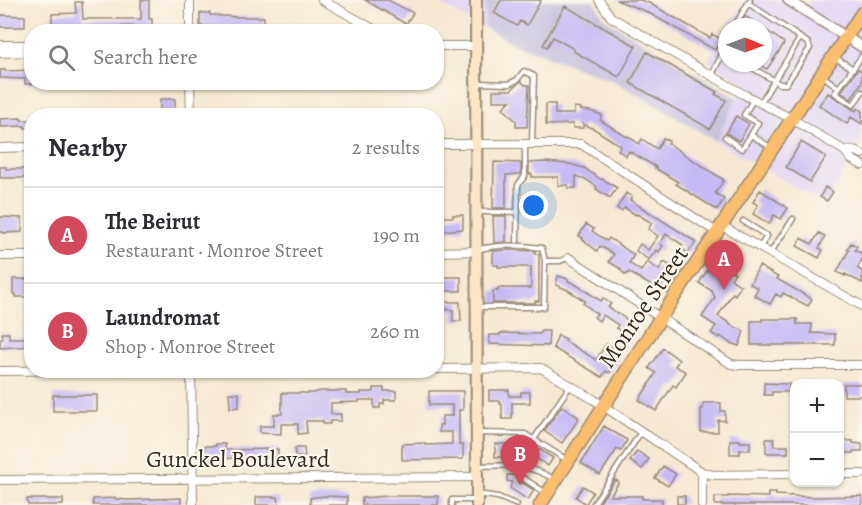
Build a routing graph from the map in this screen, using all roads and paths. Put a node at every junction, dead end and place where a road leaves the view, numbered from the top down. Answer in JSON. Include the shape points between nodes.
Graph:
{"nodes":[{"id":1,"x":190,"y":0,"type":"edge"},
{"id":2,"x":322,"y":0,"type":"edge"},
{"id":3,"x":476,"y":0,"type":"edge"},
{"id":4,"x":598,"y":0,"type":"edge"},
{"id":5,"x":749,"y":2,"type":"edge"},
{"id":6,"x":794,"y":2,"type":"edge"},
{"id":7,"x":862,"y":13,"type":"edge"},
{"id":8,"x":739,"y":18,"type":"edge"},
{"id":9,"x":190,"y":24,"type":"edge"},
{"id":10,"x":365,"y":24,"type":"edge"},
{"id":11,"x":846,"y":37,"type":"junction"},
{"id":12,"x":800,"y":38,"type":"junction"},
{"id":13,"x":0,"y":45,"type":"edge"},
{"id":14,"x":24,"y":45,"type":"edge"},
{"id":15,"x":444,"y":46,"type":"edge"},
{"id":16,"x":477,"y":46,"type":"junction"},
{"id":17,"x":862,"y":47,"type":"edge"},
{"id":18,"x":24,"y":52,"type":"edge"},
{"id":19,"x":0,"y":53,"type":"edge"},
{"id":20,"x":862,"y":56,"type":"edge"},
{"id":21,"x":833,"y":57,"type":"junction"},
{"id":22,"x":718,"y":64,"type":"edge"},
{"id":23,"x":856,"y":64,"type":"junction"},
{"id":24,"x":862,"y":68,"type":"edge"},
{"id":25,"x":758,"y":72,"type":"edge"},
{"id":26,"x":851,"y":73,"type":"junction"},
{"id":27,"x":711,"y":75,"type":"junction"},
{"id":28,"x":821,"y":75,"type":"junction"},
{"id":29,"x":773,"y":81,"type":"junction"},
{"id":30,"x":477,"y":83,"type":"junction"},
{"id":31,"x":839,"y":88,"type":"junction"},
{"id":32,"x":190,"y":90,"type":"edge"},
{"id":33,"x":859,"y":93,"type":"edge"},
{"id":34,"x":757,"y":101,"type":"junction"},
{"id":35,"x":191,"y":108,"type":"edge"},
{"id":36,"x":792,"y":119,"type":"junction"},
{"id":37,"x":751,"y":135,"type":"junction"},
{"id":38,"x":724,"y":137,"type":"dead end"},
{"id":39,"x":444,"y":144,"type":"edge"},
{"id":40,"x":477,"y":144,"type":"junction"},
{"id":41,"x":528,"y":144,"type":"junction"},
{"id":42,"x":24,"y":147,"type":"edge"},
{"id":43,"x":0,"y":148,"type":"edge"},
{"id":44,"x":773,"y":149,"type":"junction"},
{"id":45,"x":845,"y":150,"type":"junction"},
{"id":46,"x":862,"y":154,"type":"edge"},
{"id":47,"x":862,"y":165,"type":"edge"},
{"id":48,"x":477,"y":212,"type":"junction"},
{"id":49,"x":518,"y":212,"type":"junction"},
{"id":50,"x":793,"y":219,"type":"dead end"},
{"id":51,"x":743,"y":221,"type":"dead end"},
{"id":52,"x":720,"y":230,"type":"junction"},
{"id":53,"x":517,"y":241,"type":"dead end"},
{"id":54,"x":760,"y":248,"type":"junction"},
{"id":55,"x":477,"y":251,"type":"junction"},
{"id":56,"x":444,"y":252,"type":"edge"},
{"id":57,"x":770,"y":254,"type":"junction"},
{"id":58,"x":0,"y":256,"type":"edge"},
{"id":59,"x":24,"y":256,"type":"edge"},
{"id":60,"x":569,"y":258,"type":"joint"},
{"id":61,"x":545,"y":261,"type":"junction"},
{"id":62,"x":862,"y":306,"type":"edge"},
{"id":63,"x":476,"y":307,"type":"junction"},
{"id":64,"x":661,"y":317,"type":"junction"},
{"id":65,"x":862,"y":365,"type":"edge"},
{"id":66,"x":476,"y":368,"type":"junction"},
{"id":67,"x":444,"y":369,"type":"edge"},
{"id":68,"x":0,"y":371,"type":"edge"},
{"id":69,"x":24,"y":371,"type":"edge"},
{"id":70,"x":192,"y":378,"type":"edge"},
{"id":71,"x":570,"y":386,"type":"junction"},
{"id":72,"x":603,"y":406,"type":"junction"},
{"id":73,"x":641,"y":431,"type":"junction"},
{"id":74,"x":477,"y":434,"type":"junction"},
{"id":75,"x":534,"y":439,"type":"junction"},
{"id":76,"x":568,"y":461,"type":"junction"},
{"id":77,"x":521,"y":466,"type":"junction"},
{"id":78,"x":477,"y":472,"type":"junction"},
{"id":79,"x":702,"y":472,"type":"junction"},
{"id":80,"x":790,"y":474,"type":"edge"},
{"id":81,"x":844,"y":474,"type":"edge"},
{"id":82,"x":862,"y":474,"type":"edge"},
{"id":83,"x":193,"y":478,"type":"junction"},
{"id":84,"x":0,"y":480,"type":"edge"},
{"id":85,"x":555,"y":481,"type":"junction"},
{"id":86,"x":547,"y":494,"type":"junction"},
{"id":87,"x":477,"y":499,"type":"edge"},
{"id":88,"x":193,"y":505,"type":"edge"},
{"id":89,"x":452,"y":505,"type":"edge"},
{"id":90,"x":517,"y":505,"type":"edge"},
{"id":91,"x":540,"y":505,"type":"edge"},
{"id":92,"x":592,"y":505,"type":"edge"},
{"id":93,"x":702,"y":505,"type":"edge"}],
"edges":[{"from":1,"to":9,"type":"street"},
{"from":2,"to":10,"type":"street"},
{"from":3,"to":16,"type":"main road"},
{"from":4,"to":27,"type":"street","via":[[611,17]]},
{"from":5,"to":8,"type":"lane"},
{"from":5,"to":12,"type":"lane"},
{"from":6,"to":11,"type":"street"},
{"from":7,"to":11,"type":"main road","name":"Monroe Street"},
{"from":11,"to":17,"type":"street"},
{"from":11,"to":21,"type":"main road","name":"Monroe Street"},
{"from":12,"to":29,"type":"lane"},
{"from":12,"to":29,"type":"lane","via":[[810,48],[786,84]]},
{"from":13,"to":14,"type":"street"},
{"from":15,"to":16,"type":"street"},
{"from":16,"to":30,"type":"main road"},
{"from":18,"to":19,"type":"street"},
{"from":20,"to":23,"type":"lane"},
{"from":21,"to":26,"type":"lane"},
{"from":21,"to":28,"type":"main road","name":"Monroe Street"},
{"from":22,"to":27,"type":"lane"},
{"from":23,"to":24,"type":"lane"},
{"from":23,"to":26,"type":"lane"},
{"from":25,"to":29,"type":"lane"},
{"from":26,"to":31,"type":"lane"},
{"from":27,"to":34,"type":"street"},
{"from":28,"to":31,"type":"lane"},
{"from":28,"to":36,"type":"main road","name":"Monroe Street"},
{"from":29,"to":34,"type":"lane"},
{"from":30,"to":40,"type":"main road"},
{"from":30,"to":41,"type":"lane","via":[[509,84],[524,71],[534,75]]},
{"from":31,"to":33,"type":"lane","via":[[835,93],[853,105]]},
{"from":32,"to":35,"type":"street"},
{"from":34,"to":36,"type":"street"},
{"from":34,"to":37,"type":"lane","via":[[744,114],[758,123]]},
{"from":36,"to":44,"type":"main road","name":"Monroe Street"},
{"from":36,"to":45,"type":"street"},
{"from":37,"to":38,"type":"lane","via":[[742,149]]},
{"from":37,"to":44,"type":"lane"},
{"from":39,"to":40,"type":"street"},
{"from":40,"to":41,"type":"street"},
{"from":40,"to":48,"type":"main road"},
{"from":41,"to":49,"type":"lane","via":[[525,176],[518,185]]},
{"from":41,"to":52,"type":"street","via":[[581,144]]},
{"from":42,"to":43,"type":"street"},
{"from":44,"to":52,"type":"main road","name":"Monroe Street"},
{"from":45,"to":46,"type":"street"},
{"from":45,"to":47,"type":"street"},
{"from":48,"to":49,"type":"lane"},
{"from":48,"to":55,"type":"main road"},
{"from":49,"to":53,"type":"lane"},
{"from":50,"to":57,"type":"lane"},
{"from":51,"to":54,"type":"lane","via":[[766,236]]},
{"from":52,"to":54,"type":"street"},
{"from":52,"to":64,"type":"main road","name":"Monroe Street"},
{"from":54,"to":57,"type":"street"},
{"from":55,"to":56,"type":"street"},
{"from":55,"to":61,"type":"lane","via":[[542,248]]},
{"from":55,"to":63,"type":"main road"},
{"from":57,"to":62,"type":"street"},
{"from":58,"to":59,"type":"street"},
{"from":60,"to":61,"type":"lane"},
{"from":60,"to":64,"type":"street"},
{"from":61,"to":63,"type":"lane","via":[[544,308]]},
{"from":63,"to":66,"type":"main road"},
{"from":64,"to":65,"type":"street","via":[[731,364]]},
{"from":64,"to":72,"type":"main road","name":"Monroe Street"},
{"from":66,"to":67,"type":"street"},
{"from":66,"to":71,"type":"street","via":[[541,368]]},
{"from":66,"to":74,"type":"main road"},
{"from":68,"to":69,"type":"street"},
{"from":70,"to":83,"type":"street"},
{"from":71,"to":72,"type":"street"},
{"from":71,"to":75,"type":"lane"},
{"from":72,"to":73,"type":"street"},
{"from":72,"to":76,"type":"main road","name":"Monroe Street"},
{"from":73,"to":79,"type":"street"},
{"from":73,"to":92,"type":"lane"},
{"from":74,"to":75,"type":"lane","via":[[525,434]]},
{"from":74,"to":78,"type":"main road"},
{"from":75,"to":76,"type":"lane"},
{"from":76,"to":85,"type":"main road","name":"Monroe Street"},
{"from":77,"to":78,"type":"lane"},
{"from":77,"to":85,"type":"lane"},
{"from":77,"to":86,"type":"lane","via":[[520,476]]},
{"from":78,"to":83,"type":"street","name":"Gunckel Boulevard"},
{"from":78,"to":87,"type":"main road"},
{"from":79,"to":80,"type":"street"},
{"from":79,"to":93,"type":"street"},
{"from":81,"to":82,"type":"street"},
{"from":83,"to":84,"type":"street","name":"Gunckel Boulevard"},
{"from":83,"to":88,"type":"street"},
{"from":85,"to":86,"type":"main road","name":"Monroe Street"},
{"from":86,"to":91,"type":"main road","name":"Monroe Street"},
{"from":87,"to":89,"type":"lane","via":[[452,500]]},
{"from":87,"to":90,"type":"lane","via":[[498,497]]}]}
